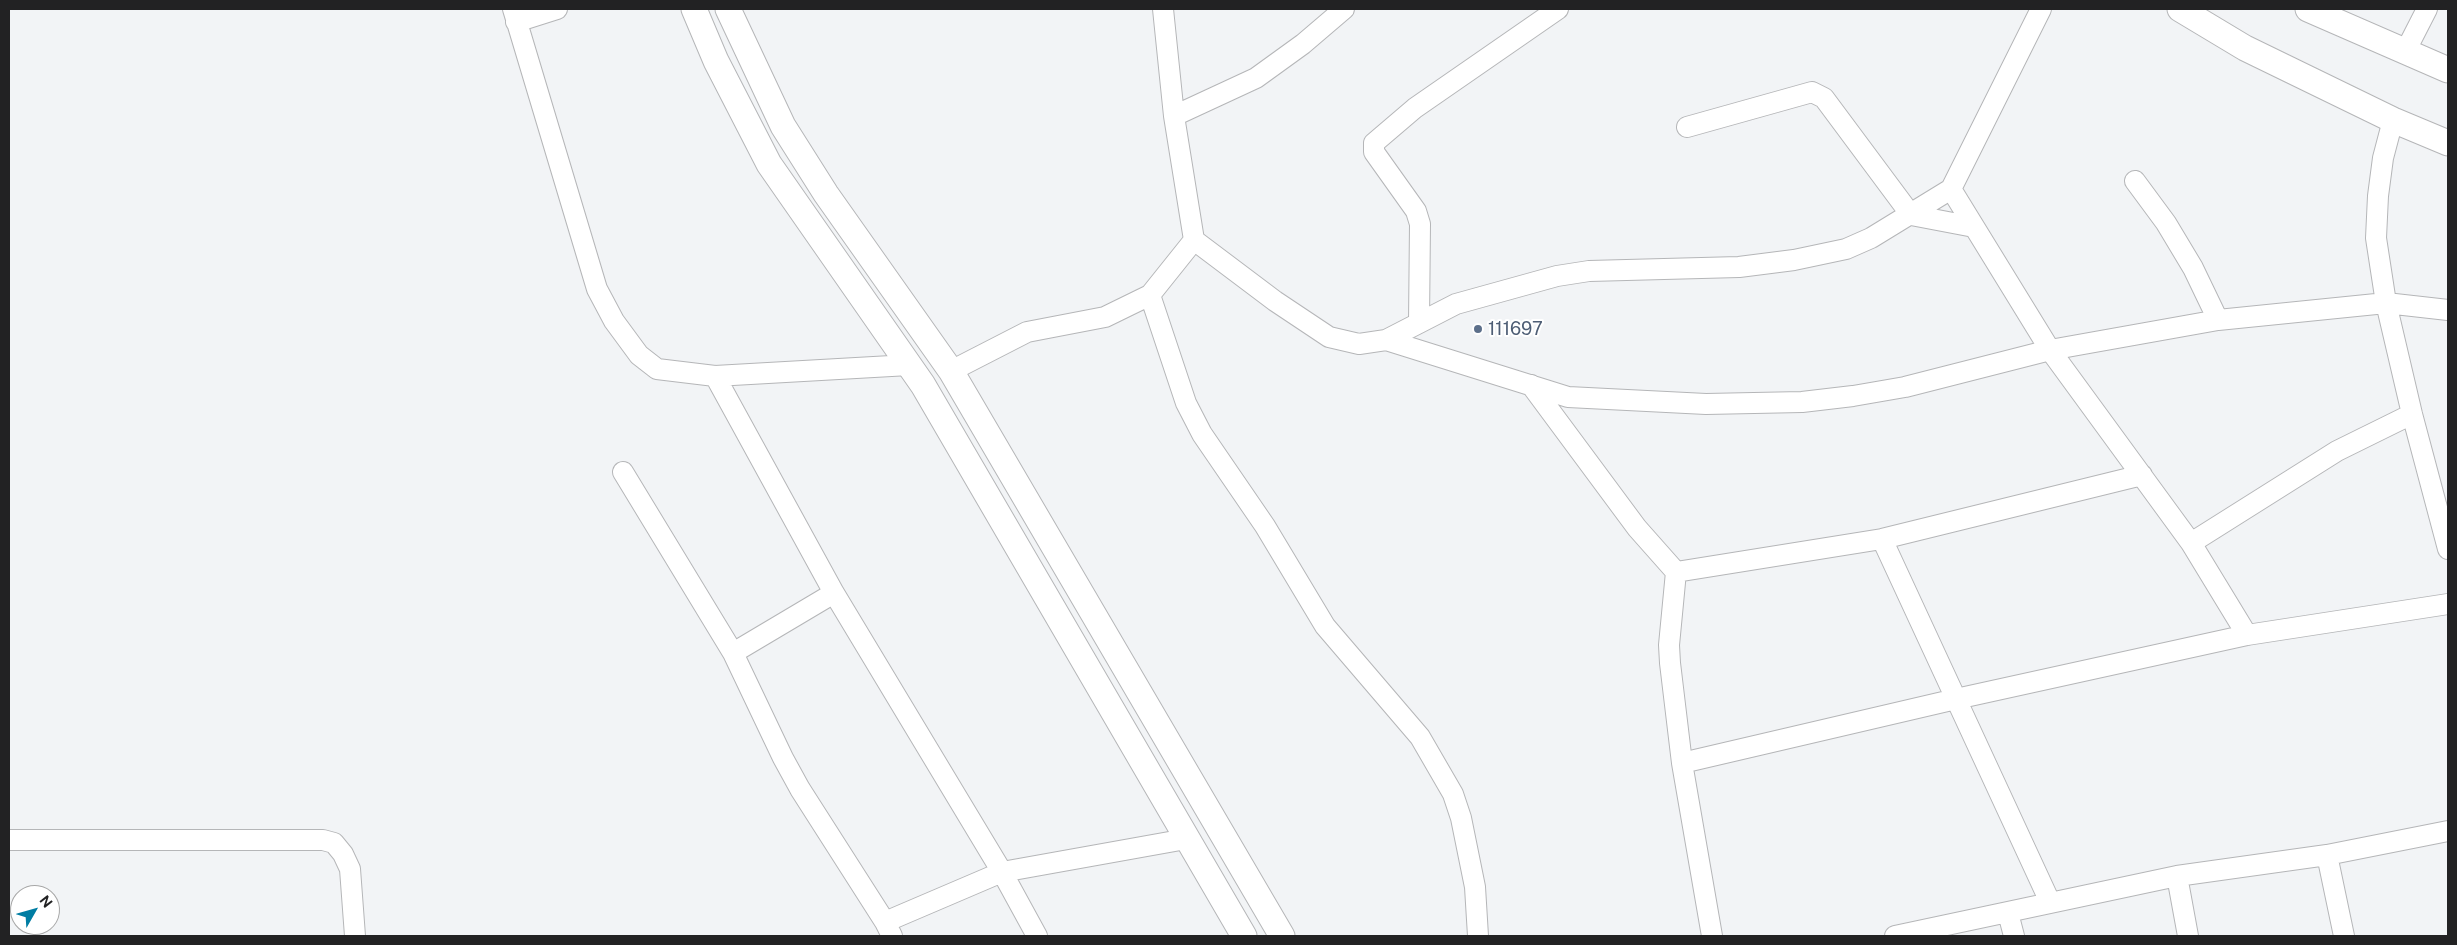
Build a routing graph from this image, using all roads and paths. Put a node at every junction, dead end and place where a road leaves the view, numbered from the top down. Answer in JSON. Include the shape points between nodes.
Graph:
{"nodes":[{"id":1,"x":557,"y":9,"type":"edge"},
{"id":2,"x":694,"y":9,"type":"edge"},
{"id":3,"x":728,"y":9,"type":"edge"},
{"id":4,"x":1163,"y":9,"type":"edge"},
{"id":5,"x":1344,"y":9,"type":"edge"},
{"id":6,"x":1558,"y":9,"type":"edge"},
{"id":7,"x":2041,"y":9,"type":"edge"},
{"id":8,"x":2180,"y":9,"type":"edge"},
{"id":9,"x":2427,"y":9,"type":"edge"},
{"id":10,"x":2315,"y":10,"type":"edge"},
{"id":11,"x":515,"y":15,"type":"edge"},
{"id":12,"x":2405,"y":52,"type":"junction"},
{"id":13,"x":2448,"y":70,"type":"edge"},
{"id":14,"x":1174,"y":116,"type":"junction"},
{"id":15,"x":2394,"y":120,"type":"junction"},
{"id":16,"x":1687,"y":127,"type":"dead end"},
{"id":17,"x":2448,"y":143,"type":"edge"},
{"id":18,"x":2135,"y":180,"type":"dead end"},
{"id":19,"x":1951,"y":189,"type":"junction"},
{"id":20,"x":1911,"y":215,"type":"junction"},
{"id":21,"x":1974,"y":227,"type":"junction"},
{"id":22,"x":1194,"y":240,"type":"junction"},
{"id":23,"x":1150,"y":295,"type":"junction"},
{"id":24,"x":2386,"y":303,"type":"junction"},
{"id":25,"x":2448,"y":310,"type":"edge"},
{"id":26,"x":2218,"y":320,"type":"junction"},
{"id":27,"x":1419,"y":322,"type":"junction"},
{"id":28,"x":1386,"y":340,"type":"junction"},
{"id":29,"x":2050,"y":350,"type":"junction"},
{"id":30,"x":909,"y":365,"type":"junction"},
{"id":31,"x":951,"y":371,"type":"junction"},
{"id":32,"x":715,"y":376,"type":"junction"},
{"id":33,"x":1531,"y":385,"type":"junction"},
{"id":34,"x":2412,"y":414,"type":"junction"},
{"id":35,"x":623,"y":472,"type":"dead end"},
{"id":36,"x":2142,"y":475,"type":"junction"},
{"id":37,"x":1882,"y":539,"type":"junction"},
{"id":38,"x":2191,"y":543,"type":"junction"},
{"id":39,"x":2448,"y":549,"type":"edge"},
{"id":40,"x":1676,"y":572,"type":"junction"},
{"id":41,"x":834,"y":593,"type":"junction"},
{"id":42,"x":2448,"y":604,"type":"edge"},
{"id":43,"x":2247,"y":635,"type":"junction"},
{"id":44,"x":733,"y":653,"type":"junction"},
{"id":45,"x":1956,"y":699,"type":"junction"},
{"id":46,"x":1682,"y":763,"type":"junction"},
{"id":47,"x":2448,"y":831,"type":"edge"},
{"id":48,"x":1186,"y":839,"type":"junction"},
{"id":49,"x":9,"y":840,"type":"edge"},
{"id":50,"x":2327,"y":855,"type":"junction"},
{"id":51,"x":1002,"y":872,"type":"junction"},
{"id":52,"x":2177,"y":876,"type":"junction"},
{"id":53,"x":2050,"y":902,"type":"junction"},
{"id":54,"x":2008,"y":914,"type":"junction"},
{"id":55,"x":889,"y":929,"type":"edge"},
{"id":56,"x":355,"y":936,"type":"edge"},
{"id":57,"x":1037,"y":936,"type":"edge"},
{"id":58,"x":1244,"y":936,"type":"edge"},
{"id":59,"x":1282,"y":936,"type":"edge"},
{"id":60,"x":1478,"y":936,"type":"edge"},
{"id":61,"x":1712,"y":936,"type":"edge"},
{"id":62,"x":1896,"y":936,"type":"edge"},
{"id":63,"x":2014,"y":936,"type":"edge"},
{"id":64,"x":2188,"y":936,"type":"edge"},
{"id":65,"x":2344,"y":936,"type":"edge"}],
"edges":[{"from":1,"to":11,"type":"street"},
{"from":2,"to":30,"type":"main road","via":[[716,61],[768,164]]},
{"from":3,"to":31,"type":"main road","via":[[783,126],[826,194]]},
{"from":4,"to":14,"type":"street"},
{"from":5,"to":14,"type":"street","via":[[1256,78]]},
{"from":6,"to":27,"type":"street","via":[[1415,108],[1374,143],[1374,152],[1416,211],[1420,224]]},
{"from":7,"to":19,"type":"street"},
{"from":8,"to":15,"type":"main road","via":[[2245,48]]},
{"from":9,"to":12,"type":"street"},
{"from":10,"to":12,"type":"main road"},
{"from":11,"to":32,"type":"street","via":[[597,289],[614,321],[639,355],[657,368]]},
{"from":12,"to":13,"type":"main road"},
{"from":14,"to":22,"type":"street"},
{"from":15,"to":17,"type":"main road"},
{"from":15,"to":24,"type":"street","via":[[2383,158],[2376,230]]},
{"from":16,"to":20,"type":"street","via":[[1812,92],[1824,98]]},
{"from":18,"to":26,"type":"street","via":[[2193,268]]},
{"from":19,"to":20,"type":"street"},
{"from":19,"to":21,"type":"street"},
{"from":20,"to":21,"type":"street"},
{"from":20,"to":27,"type":"street","via":[[1846,249],[1738,267],[1589,271],[1558,276],[1456,304]]},
{"from":21,"to":29,"type":"street"},
{"from":22,"to":23,"type":"street"},
{"from":22,"to":28,"type":"street","via":[[1329,337],[1359,344]]},
{"from":23,"to":31,"type":"street","via":[[1105,317],[1027,332]]},
{"from":23,"to":60,"type":"street","via":[[1186,403],[1202,434],[1266,526],[1324,626],[1420,737],[1453,794],[1475,887]]},
{"from":24,"to":25,"type":"street"},
{"from":24,"to":26,"type":"street"},
{"from":24,"to":34,"type":"street"},
{"from":26,"to":29,"type":"street"},
{"from":27,"to":28,"type":"street"},
{"from":28,"to":33,"type":"street"},
{"from":29,"to":33,"type":"street","via":[[1905,386],[1802,402],[1706,404],[1592,399],[1568,397]]},
{"from":29,"to":36,"type":"street"},
{"from":30,"to":32,"type":"street"},
{"from":30,"to":48,"type":"main road"},
{"from":31,"to":59,"type":"main road"},
{"from":32,"to":41,"type":"street"},
{"from":33,"to":40,"type":"street","via":[[1637,528]]},
{"from":34,"to":38,"type":"street","via":[[2337,451]]},
{"from":34,"to":39,"type":"street"},
{"from":35,"to":44,"type":"street"},
{"from":36,"to":37,"type":"street"},
{"from":36,"to":38,"type":"street"},
{"from":37,"to":40,"type":"street"},
{"from":37,"to":45,"type":"street"},
{"from":38,"to":43,"type":"street"},
{"from":40,"to":46,"type":"street","via":[[1669,646]]},
{"from":41,"to":44,"type":"street"},
{"from":41,"to":51,"type":"street"},
{"from":42,"to":43,"type":"street"},
{"from":43,"to":45,"type":"street"},
{"from":44,"to":55,"type":"street","via":[[783,758]]},
{"from":45,"to":46,"type":"street"},
{"from":45,"to":53,"type":"street"},
{"from":46,"to":61,"type":"street"},
{"from":47,"to":50,"type":"street"},
{"from":48,"to":51,"type":"street"},
{"from":48,"to":58,"type":"main road"},
{"from":49,"to":56,"type":"street","via":[[323,840],[334,843],[350,869]]},
{"from":50,"to":52,"type":"street"},
{"from":50,"to":65,"type":"street"},
{"from":51,"to":55,"type":"street"},
{"from":51,"to":57,"type":"street"},
{"from":52,"to":53,"type":"street"},
{"from":52,"to":64,"type":"street"},
{"from":53,"to":54,"type":"street"},
{"from":54,"to":62,"type":"street"},
{"from":54,"to":63,"type":"street"}]}
